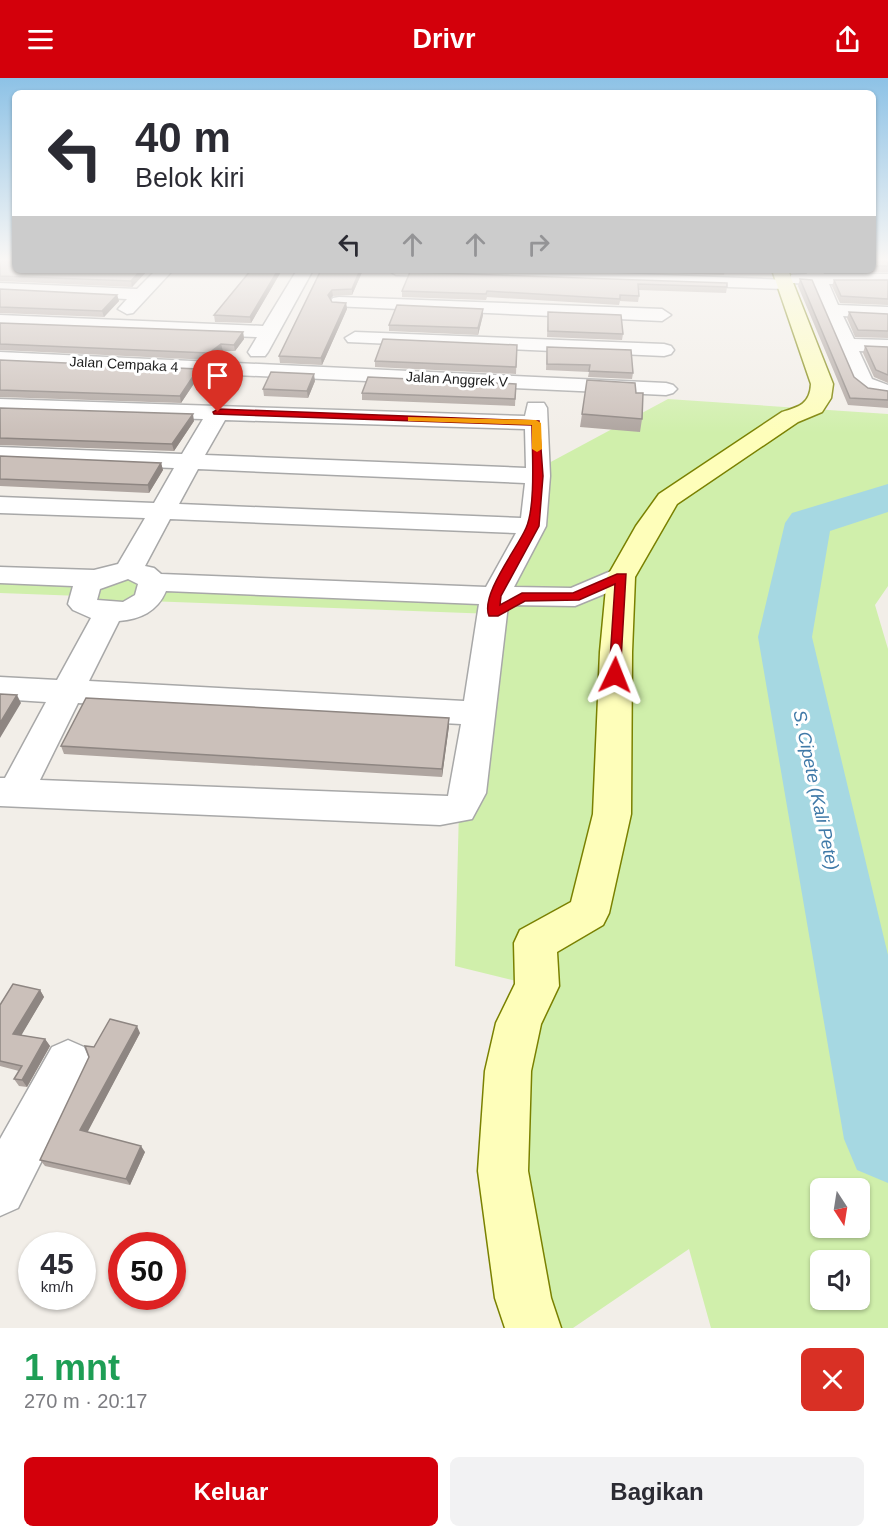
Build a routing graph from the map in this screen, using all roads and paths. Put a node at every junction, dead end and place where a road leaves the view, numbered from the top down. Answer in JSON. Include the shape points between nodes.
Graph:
{"nodes":[{"id":1,"x":120,"y":316,"type":"edge"},
{"id":2,"x":279,"y":316,"type":"edge"},
{"id":3,"x":363,"y":316,"type":"edge"},
{"id":4,"x":663,"y":316,"type":"edge"},
{"id":5,"x":806,"y":316,"type":"edge"},
{"id":6,"x":833,"y":316,"type":"edge"},
{"id":7,"x":0,"y":321,"type":"edge"},
{"id":8,"x":111,"y":325,"type":"junction"},
{"id":9,"x":270,"y":332,"type":"junction"},
{"id":10,"x":355,"y":338,"type":"junction"},
{"id":11,"x":845,"y":344,"type":"junction"},
{"id":12,"x":888,"y":346,"type":"edge"},
{"id":13,"x":664,"y":350,"type":"junction"},
{"id":14,"x":0,"y":358,"type":"edge"},
{"id":15,"x":248,"y":369,"type":"junction"},
{"id":16,"x":338,"y":373,"type":"junction"},
{"id":17,"x":888,"y":391,"type":"edge"},
{"id":18,"x":0,"y":406,"type":"edge"},
{"id":19,"x":218,"y":412,"type":"junction"},
{"id":20,"x":0,"y":454,"type":"edge"},
{"id":21,"x":190,"y":462,"type":"junction"},
{"id":22,"x":538,"y":476,"type":"junction"},
{"id":23,"x":0,"y":505,"type":"edge"},
{"id":24,"x":163,"y":512,"type":"junction"},
{"id":25,"x":533,"y":526,"type":"junction"},
{"id":26,"x":0,"y":575,"type":"edge"},
{"id":27,"x":621,"y":577,"type":"junction"},
{"id":28,"x":143,"y":584,"type":"junction"},
{"id":29,"x":0,"y":593,"type":"edge"},
{"id":30,"x":95,"y":596,"type":"junction"},
{"id":31,"x":504,"y":602,"type":"junction"},
{"id":32,"x":0,"y":688,"type":"edge"},
{"id":33,"x":70,"y":692,"type":"junction"},
{"id":34,"x":479,"y":713,"type":"junction"},
{"id":35,"x":8,"y":792,"type":"edge"},
{"id":36,"x":68,"y":1063,"type":"dead end"},
{"id":37,"x":0,"y":1190,"type":"edge"},
{"id":38,"x":533,"y":1328,"type":"edge"}],
"edges":[{"from":1,"to":8,"type":"street"},
{"from":2,"to":9,"type":"street"},
{"from":3,"to":10,"type":"street"},
{"from":4,"to":13,"type":"street"},
{"from":5,"to":27,"type":"main road","via":[[823,397],[813,410],[790,417],[668,499]]},
{"from":6,"to":11,"type":"street"},
{"from":7,"to":8,"type":"street"},
{"from":8,"to":9,"type":"street"},
{"from":9,"to":15,"type":"street"},
{"from":10,"to":13,"type":"street"},
{"from":10,"to":16,"type":"street"},
{"from":11,"to":12,"type":"street"},
{"from":11,"to":17,"type":"street","via":[[863,382],[873,389]]},
{"from":13,"to":16,"type":"street","name":"Jalan Anggrek V","via":[[667,394]]},
{"from":14,"to":15,"type":"street","name":"Jalan Cempaka 4"},
{"from":15,"to":16,"type":"street","name":"Jalan Anggrek V"},
{"from":18,"to":19,"type":"street"},
{"from":19,"to":21,"type":"street"},
{"from":19,"to":22,"type":"street","via":[[536,415]]},
{"from":20,"to":21,"type":"street"},
{"from":21,"to":22,"type":"street"},
{"from":21,"to":24,"type":"street"},
{"from":22,"to":25,"type":"street"},
{"from":23,"to":24,"type":"street"},
{"from":24,"to":25,"type":"street"},
{"from":24,"to":28,"type":"street"},
{"from":25,"to":31,"type":"street"},
{"from":26,"to":30,"type":"street"},
{"from":27,"to":31,"type":"street","via":[[575,597]]},
{"from":27,"to":38,"type":"main road","via":[[612,814],[607,842],[589,913],[535,944],[537,986],[519,1023],[508,1071],[503,1171],[523,1298]]},
{"from":28,"to":30,"type":"street"},
{"from":28,"to":30,"type":"street","via":[[127,611]]},
{"from":28,"to":31,"type":"street"},
{"from":29,"to":30,"type":"street"},
{"from":30,"to":33,"type":"street"},
{"from":31,"to":34,"type":"street"},
{"from":32,"to":33,"type":"street"},
{"from":33,"to":34,"type":"street"},
{"from":33,"to":35,"type":"street"},
{"from":34,"to":35,"type":"street","via":[[468,793],[459,809],[449,811]]},
{"from":36,"to":37,"type":"street"}]}
